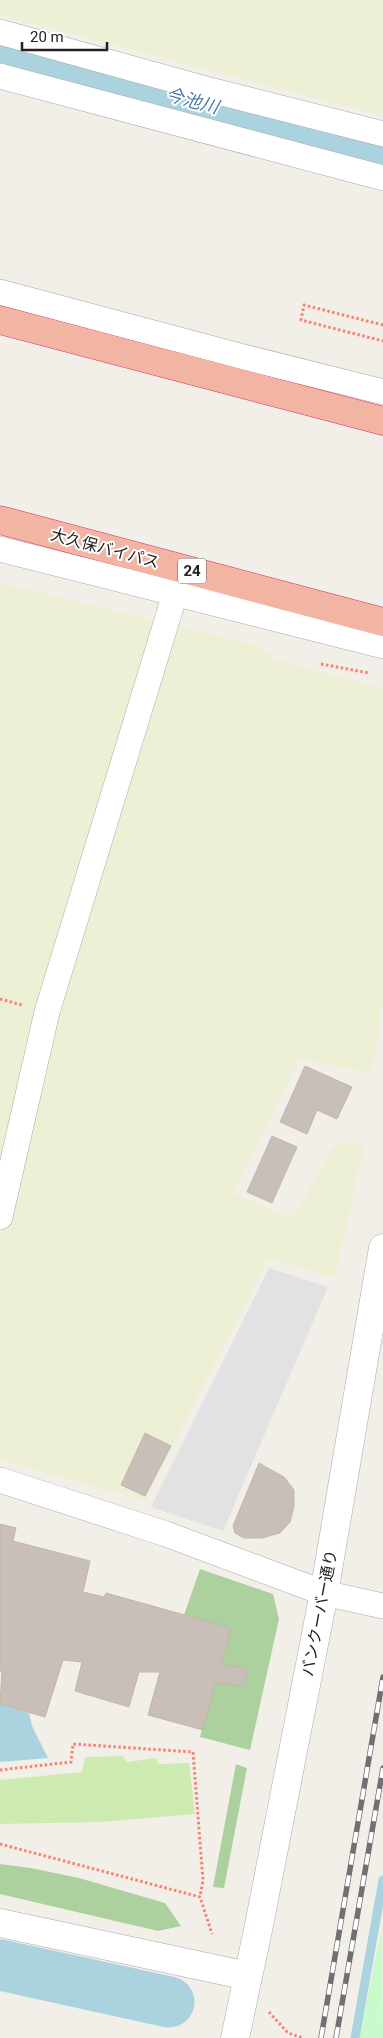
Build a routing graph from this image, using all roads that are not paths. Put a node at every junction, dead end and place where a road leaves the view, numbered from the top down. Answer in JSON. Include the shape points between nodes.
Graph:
{"nodes":[{"id":1,"x":0,"y":32,"type":"edge"},
{"id":2,"x":0,"y":76,"type":"edge"},
{"id":3,"x":383,"y":134,"type":"edge"},
{"id":4,"x":383,"y":178,"type":"edge"},
{"id":5,"x":0,"y":292,"type":"edge"},
{"id":6,"x":0,"y":320,"type":"edge"},
{"id":7,"x":383,"y":392,"type":"edge"},
{"id":8,"x":383,"y":422,"type":"edge"},
{"id":9,"x":0,"y":520,"type":"edge"},
{"id":10,"x":0,"y":549,"type":"edge"},
{"id":11,"x":175,"y":594,"type":"junction"},
{"id":12,"x":383,"y":622,"type":"edge"},
{"id":13,"x":383,"y":646,"type":"edge"},
{"id":14,"x":0,"y":1217,"type":"edge"},
{"id":15,"x":383,"y":1248,"type":"edge"},
{"id":16,"x":0,"y":1480,"type":"edge"},
{"id":17,"x":324,"y":1593,"type":"junction"},
{"id":18,"x":383,"y":1606,"type":"edge"},
{"id":19,"x":0,"y":1923,"type":"edge"},
{"id":20,"x":248,"y":1976,"type":"junction"},
{"id":21,"x":235,"y":2038,"type":"edge"}],
"edges":[{"from":1,"to":3,"type":"street"},
{"from":2,"to":4,"type":"street"},
{"from":5,"to":7,"type":"street"},
{"from":6,"to":8,"type":"highway"},
{"from":9,"to":12,"type":"highway","name":"大久保バイパス","number":"24"},
{"from":10,"to":11,"type":"street"},
{"from":11,"to":13,"type":"street"},
{"from":11,"to":14,"type":"street","via":[[47,1012]]},
{"from":15,"to":17,"type":"street","name":"バンクーバー通り"},
{"from":16,"to":17,"type":"street","via":[[166,1534]]},
{"from":17,"to":18,"type":"street"},
{"from":17,"to":20,"type":"street","name":"バンクーバー通り"},
{"from":19,"to":20,"type":"street"},
{"from":20,"to":21,"type":"street","name":"バンクーバー通り"}]}
